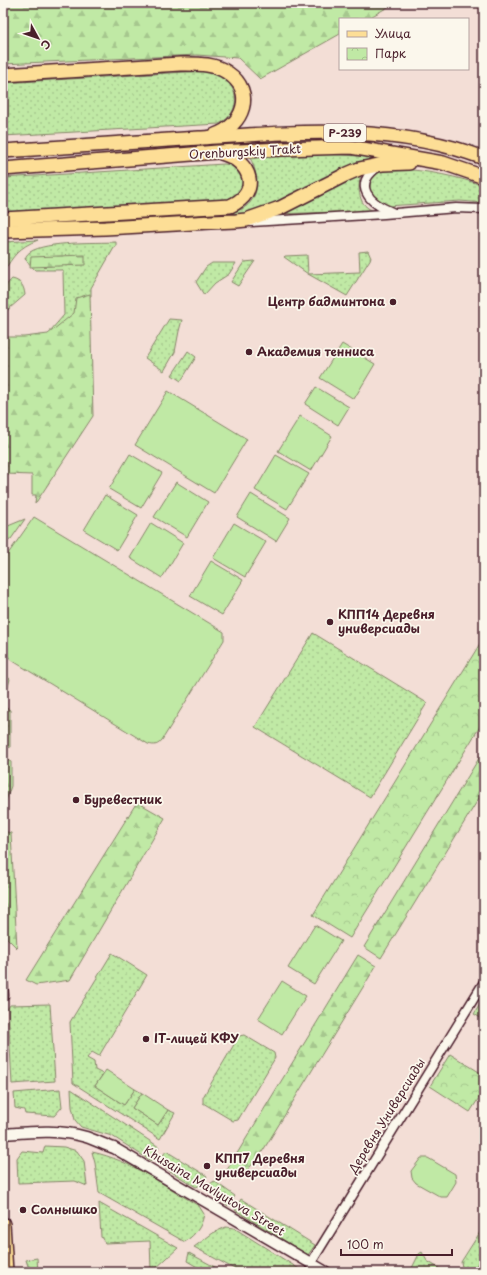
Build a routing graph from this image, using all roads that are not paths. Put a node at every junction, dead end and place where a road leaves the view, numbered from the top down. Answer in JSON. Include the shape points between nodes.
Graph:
{"nodes":[{"id":1,"x":3,"y":75,"type":"edge"},
{"id":2,"x":204,"y":138,"type":"junction"},
{"id":3,"x":3,"y":151,"type":"edge"},
{"id":4,"x":217,"y":152,"type":"junction"},
{"id":5,"x":484,"y":158,"type":"edge"},
{"id":6,"x":443,"y":163,"type":"junction"},
{"id":7,"x":383,"y":164,"type":"junction"},
{"id":8,"x":3,"y":169,"type":"edge"},
{"id":9,"x":484,"y":177,"type":"edge"},
{"id":10,"x":484,"y":209,"type":"edge"},
{"id":11,"x":395,"y":213,"type":"junction"},
{"id":12,"x":3,"y":219,"type":"edge"},
{"id":13,"x":236,"y":221,"type":"junction"},
{"id":14,"x":3,"y":231,"type":"edge"},
{"id":15,"x":484,"y":982,"type":"edge"},
{"id":16,"x":3,"y":983,"type":"edge"},
{"id":17,"x":4,"y":996,"type":"edge"},
{"id":18,"x":3,"y":1134,"type":"edge"},
{"id":19,"x":3,"y":1224,"type":"edge"},
{"id":20,"x":311,"y":1263,"type":"junction"},
{"id":21,"x":484,"y":1269,"type":"edge"},
{"id":22,"x":6,"y":1272,"type":"edge"},
{"id":23,"x":326,"y":1272,"type":"edge"},
{"id":24,"x":482,"y":1272,"type":"edge"}],
"edges":[{"from":1,"to":2,"type":"main road","via":[[180,64],[215,67],[229,73],[239,84],[244,98],[243,107],[230,127]]},
{"from":2,"to":3,"type":"main road","name":"Orenburgskiy Trakt","number":"Р-239"},
{"from":2,"to":5,"type":"main road","name":"Orenburgskiy Trakt","number":"Р-239","via":[[303,132],[362,133],[427,142]]},
{"from":4,"to":6,"type":"main road","name":"Orenburgskiy Trakt","number":"Р-239","via":[[351,148]]},
{"from":4,"to":8,"type":"main road","name":"Orenburgskiy Trakt","number":"Р-239"},
{"from":4,"to":12,"type":"main road","via":[[230,156],[242,164],[248,175],[246,194],[230,206]]},
{"from":6,"to":7,"type":"main road"},
{"from":6,"to":9,"type":"main road","name":"Orenburgskiy Trakt","number":"Р-239"},
{"from":7,"to":11,"type":"street","via":[[370,173],[365,189],[374,202]]},
{"from":7,"to":13,"type":"main road","via":[[359,169],[280,208]]},
{"from":10,"to":11,"type":"street","via":[[456,208]]},
{"from":11,"to":13,"type":"street"},
{"from":13,"to":14,"type":"main road"},
{"from":15,"to":20,"type":"street","name":"Деревня Универсиады"},
{"from":16,"to":17,"type":"street"},
{"from":18,"to":20,"type":"street","via":[[42,1131],[73,1134],[114,1148]]},
{"from":19,"to":22,"type":"main road"},
{"from":20,"to":23,"type":"street"},
{"from":21,"to":24,"type":"main road"}]}
